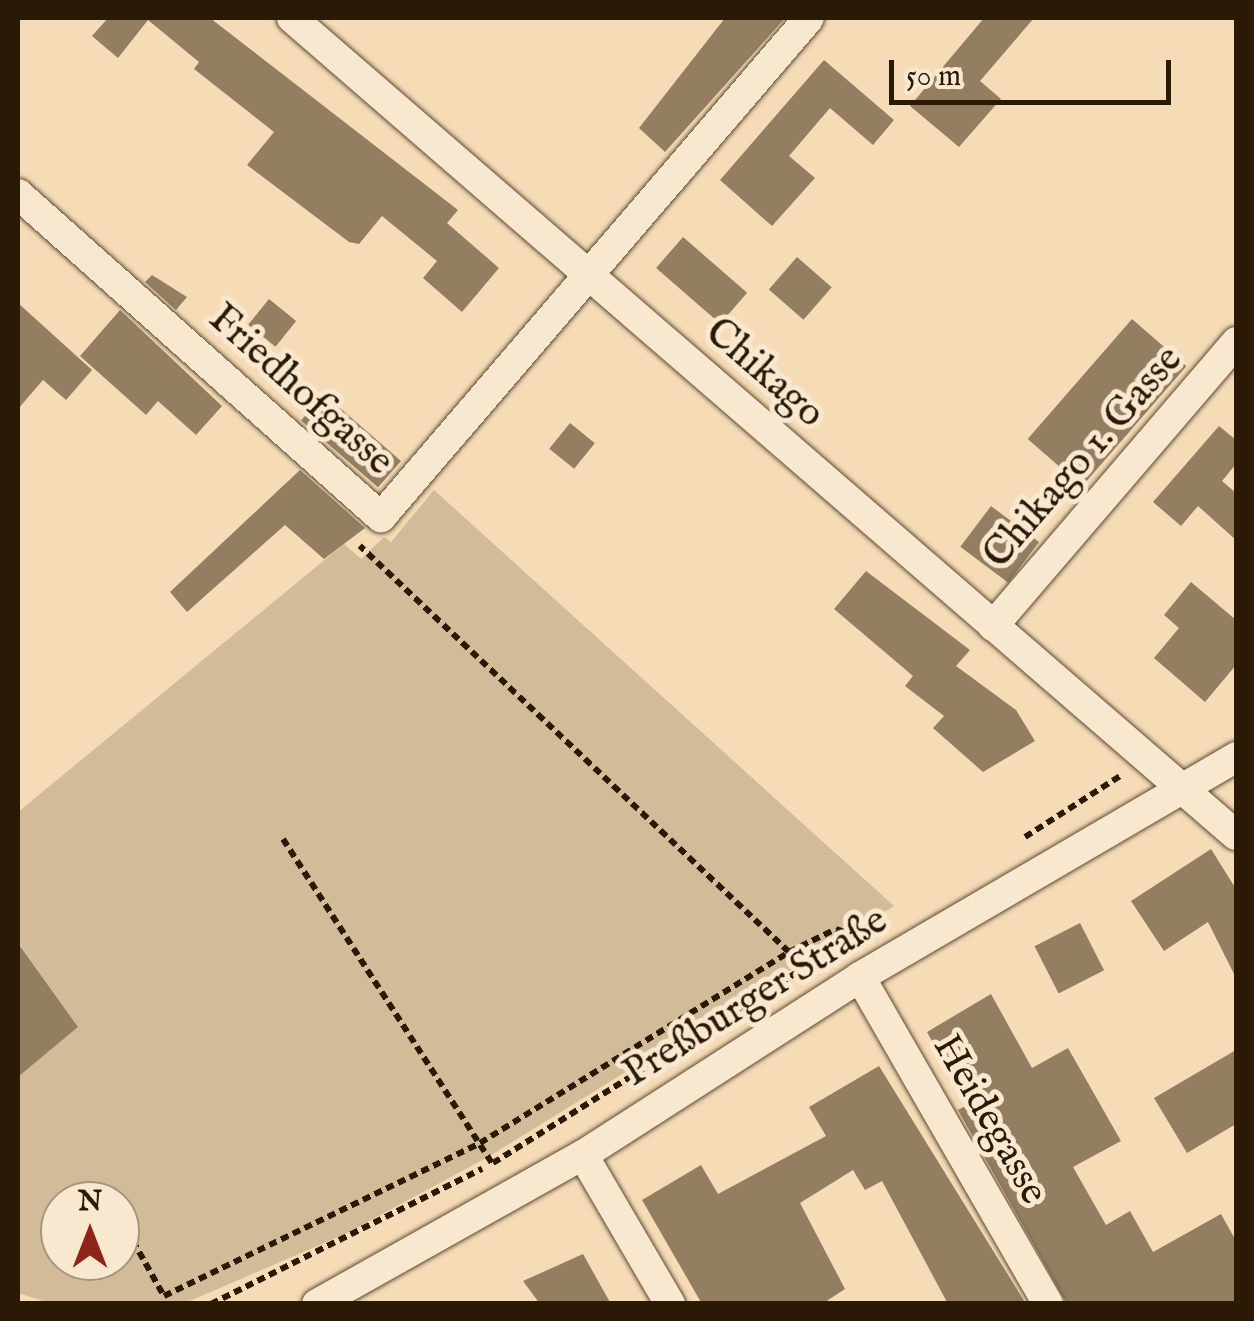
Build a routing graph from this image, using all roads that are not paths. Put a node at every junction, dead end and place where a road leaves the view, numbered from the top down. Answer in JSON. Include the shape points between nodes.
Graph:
{"nodes":[{"id":1,"x":292,"y":18,"type":"edge"},
{"id":2,"x":809,"y":18,"type":"edge"},
{"id":3,"x":18,"y":194,"type":"edge"},
{"id":4,"x":587,"y":274,"type":"junction"},
{"id":5,"x":1236,"y":342,"type":"edge"},
{"id":6,"x":993,"y":626,"type":"junction"},
{"id":7,"x":1236,"y":757,"type":"edge"},
{"id":8,"x":1184,"y":791,"type":"junction"},
{"id":9,"x":1236,"y":835,"type":"edge"},
{"id":10,"x":860,"y":977,"type":"junction"},
{"id":11,"x":582,"y":1154,"type":"junction"},
{"id":12,"x":335,"y":1299,"type":"edge"},
{"id":13,"x":670,"y":1304,"type":"edge"},
{"id":14,"x":1048,"y":1304,"type":"edge"}],
"edges":[{"from":1,"to":4,"type":"street","name":"Chikago"},
{"from":2,"to":4,"type":"street","name":"Friedhofgasse"},
{"from":3,"to":4,"type":"street","name":"Friedhofgasse","via":[[382,516]]},
{"from":4,"to":6,"type":"street","name":"Chikago"},
{"from":5,"to":6,"type":"street","name":"Chikago 1. Gasse"},
{"from":6,"to":8,"type":"street","name":"Chikago"},
{"from":7,"to":8,"type":"street","name":"Preßburger Straße"},
{"from":8,"to":9,"type":"street","name":"Chikago"},
{"from":8,"to":10,"type":"street","name":"Preßburger Straße"},
{"from":10,"to":11,"type":"street","name":"Preßburger Straße"},
{"from":10,"to":14,"type":"street","name":"Heidegasse"},
{"from":11,"to":12,"type":"street","name":"Preßburger Straße"},
{"from":11,"to":13,"type":"street"}]}
